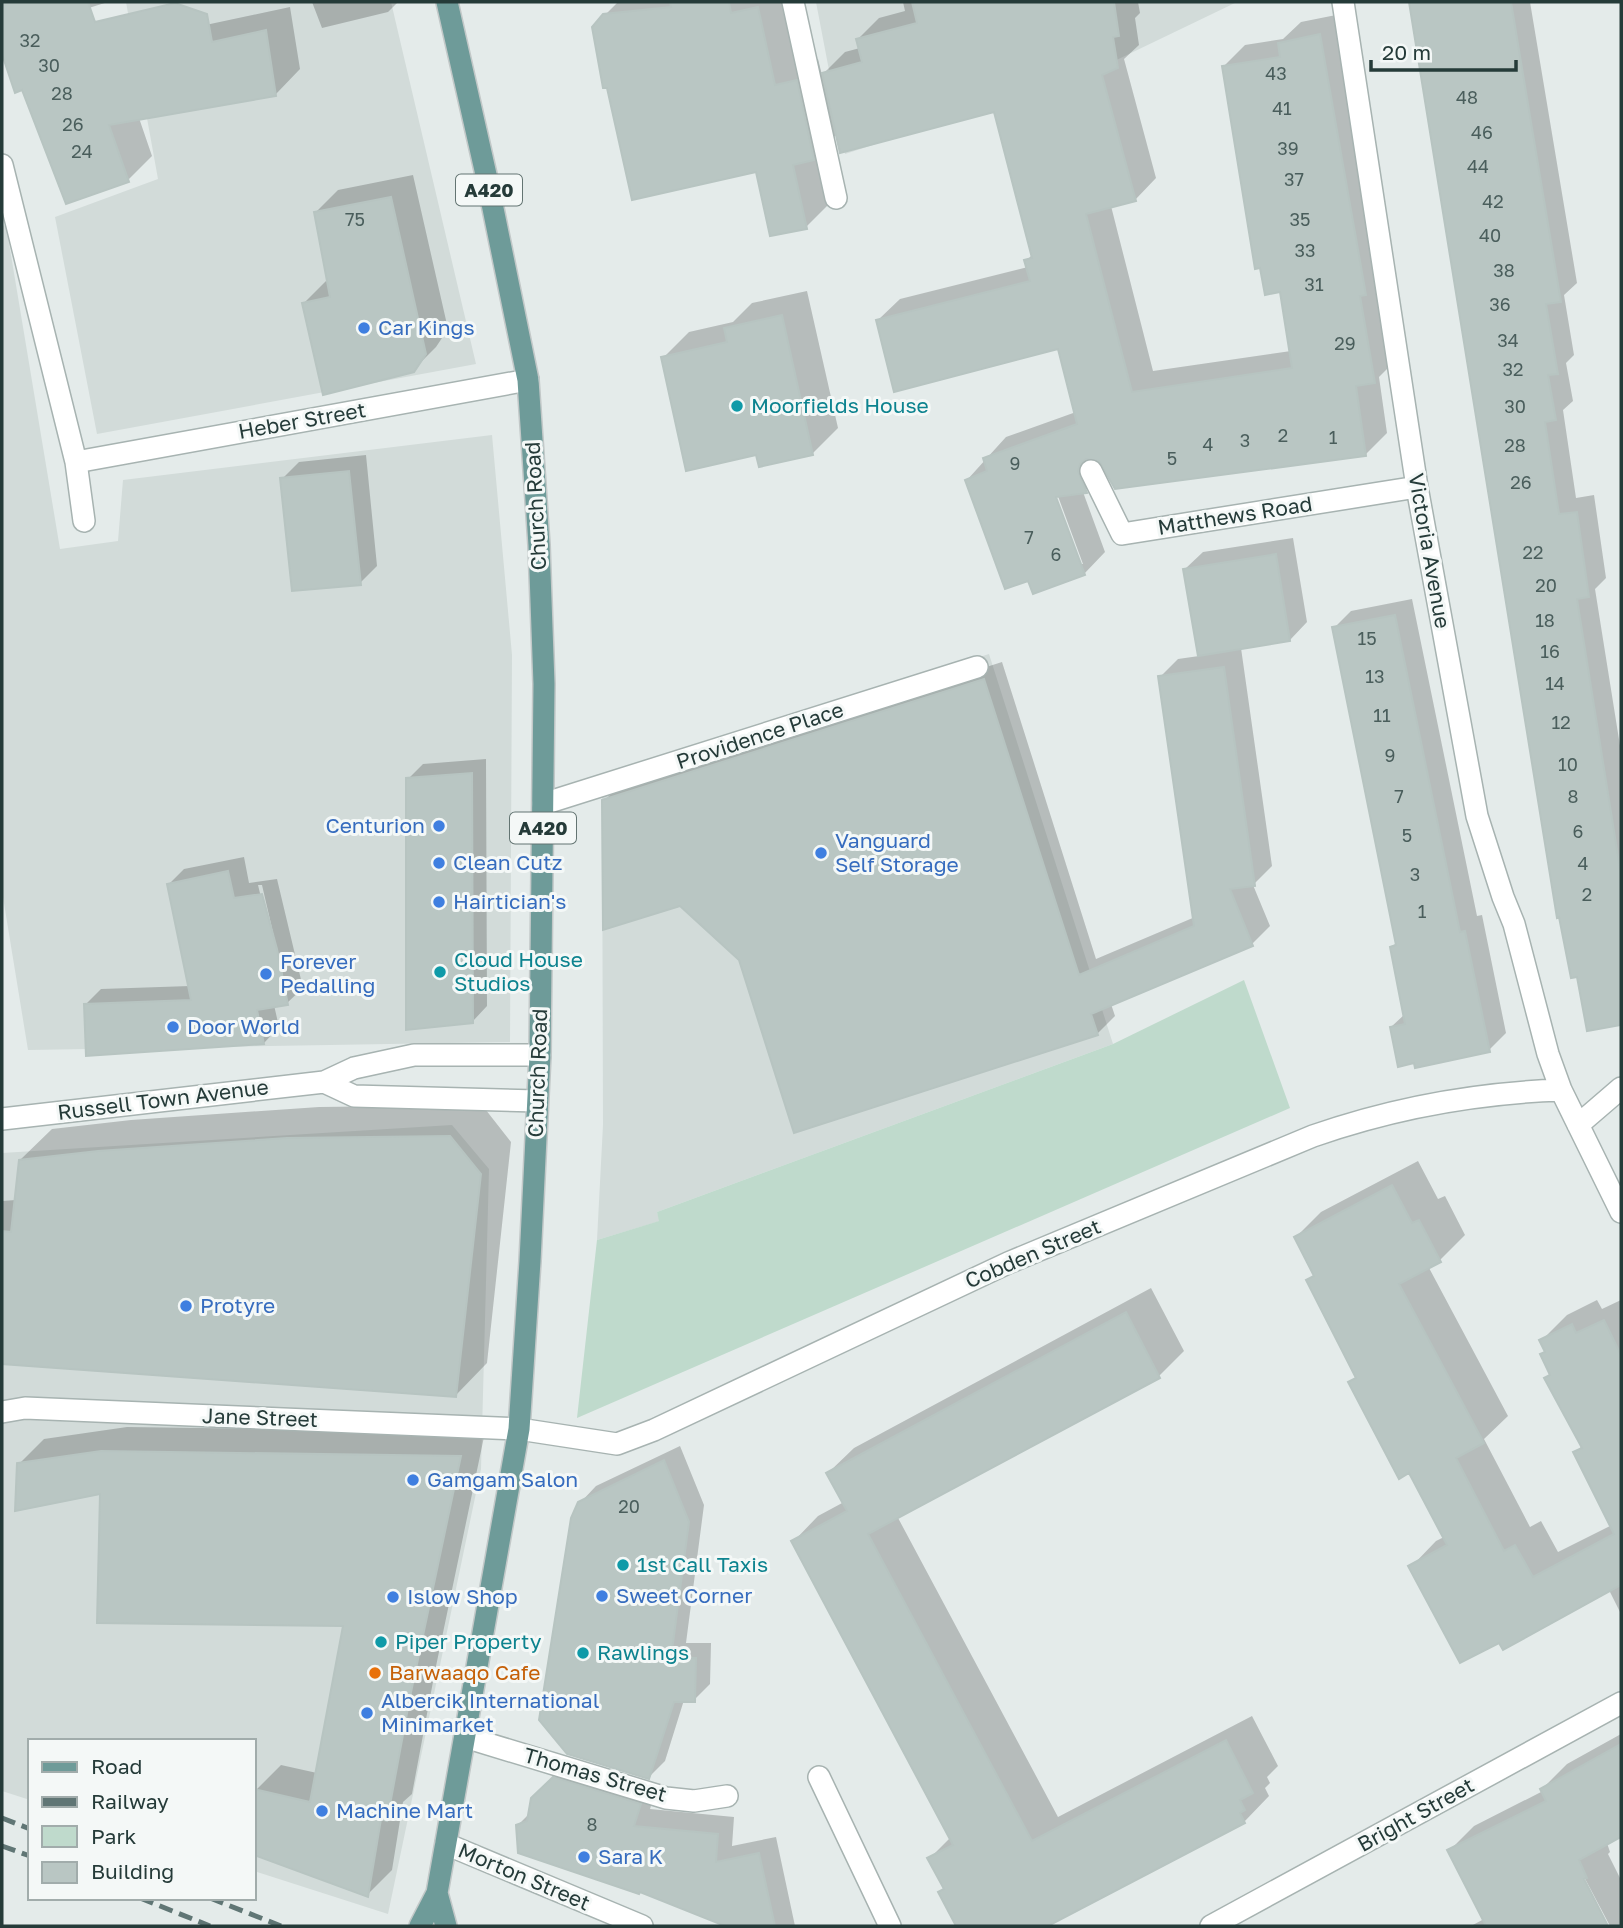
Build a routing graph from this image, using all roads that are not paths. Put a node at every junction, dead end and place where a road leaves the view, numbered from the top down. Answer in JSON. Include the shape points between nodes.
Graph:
{"nodes":[{"id":1,"x":447,"y":2,"type":"edge"},
{"id":2,"x":793,"y":2,"type":"edge"},
{"id":3,"x":1343,"y":2,"type":"edge"},
{"id":4,"x":2,"y":166,"type":"edge"},
{"id":5,"x":836,"y":198,"type":"dead end"},
{"id":6,"x":528,"y":380,"type":"junction"},
{"id":7,"x":76,"y":462,"type":"junction"},
{"id":8,"x":1091,"y":471,"type":"dead end"},
{"id":9,"x":1417,"y":487,"type":"junction"},
{"id":10,"x":83,"y":521,"type":"dead end"},
{"id":11,"x":977,"y":667,"type":"dead end"},
{"id":12,"x":543,"y":804,"type":"junction"},
{"id":13,"x":540,"y":1055,"type":"junction"},
{"id":14,"x":324,"y":1082,"type":"junction"},
{"id":15,"x":1621,"y":1088,"type":"edge"},
{"id":16,"x":1561,"y":1090,"type":"junction"},
{"id":17,"x":537,"y":1101,"type":"junction"},
{"id":18,"x":2,"y":1119,"type":"edge"},
{"id":19,"x":1577,"y":1125,"type":"junction"},
{"id":20,"x":1621,"y":1212,"type":"edge"},
{"id":21,"x":2,"y":1412,"type":"edge"},
{"id":22,"x":519,"y":1429,"type":"junction"},
{"id":23,"x":1621,"y":1703,"type":"edge"},
{"id":24,"x":465,"y":1737,"type":"junction"},
{"id":25,"x":819,"y":1777,"type":"dead end"},
{"id":26,"x":727,"y":1796,"type":"dead end"},
{"id":27,"x":446,"y":1844,"type":"junction"},
{"id":28,"x":437,"y":1894,"type":"junction"},
{"id":29,"x":420,"y":1926,"type":"edge"},
{"id":30,"x":446,"y":1926,"type":"edge"},
{"id":31,"x":642,"y":1926,"type":"edge"},
{"id":32,"x":890,"y":1926,"type":"edge"},
{"id":33,"x":1211,"y":1926,"type":"edge"}],
"edges":[{"from":1,"to":6,"type":"main road","name":"Church Road","number":"A420"},
{"from":2,"to":5,"type":"street"},
{"from":3,"to":9,"type":"street","name":"Victoria Avenue"},
{"from":4,"to":7,"type":"street"},
{"from":6,"to":7,"type":"street","name":"Heber Street"},
{"from":6,"to":12,"type":"main road","name":"Church Road","number":"A420","via":[[541,608]]},
{"from":7,"to":10,"type":"street"},
{"from":8,"to":9,"type":"street","name":"Matthews Road","via":[[1122,534]]},
{"from":9,"to":16,"type":"street","name":"Victoria Avenue","via":[[1477,816],[1514,924]]},
{"from":11,"to":12,"type":"street","name":"Providence Place"},
{"from":12,"to":13,"type":"main road","name":"Church Road","number":"A420"},
{"from":13,"to":14,"type":"street","name":"Russell Town Avenue","via":[[414,1055],[354,1068]]},
{"from":13,"to":17,"type":"main road","name":"Church Road","number":"A420"},
{"from":14,"to":17,"type":"street","via":[[354,1096]]},
{"from":14,"to":18,"type":"street","name":"Russell Town Avenue"},
{"from":15,"to":19,"type":"street"},
{"from":16,"to":19,"type":"street","name":"Victoria Avenue"},
{"from":16,"to":22,"type":"street","name":"Cobden Street","via":[[1498,1093],[1362,1119],[1313,1136],[1008,1263],[617,1444]]},
{"from":17,"to":22,"type":"main road","name":"Church Road","number":"A420"},
{"from":19,"to":20,"type":"street","name":"Victoria Avenue"},
{"from":21,"to":22,"type":"street","name":"Jane Street","via":[[25,1408]]},
{"from":22,"to":24,"type":"main road","name":"Church Road","number":"A420"},
{"from":23,"to":33,"type":"street","name":"Bright Street"},
{"from":24,"to":26,"type":"street","name":"Thomas Street","via":[[666,1798],[694,1801]]},
{"from":24,"to":27,"type":"main road","name":"Church Road","number":"A420"},
{"from":25,"to":32,"type":"street"},
{"from":27,"to":28,"type":"main road","name":"Church Road","number":"A420"},
{"from":27,"to":31,"type":"street","name":"Morton Street"},
{"from":28,"to":29,"type":"main road","name":"Church Road","number":"A420"},
{"from":28,"to":30,"type":"main road","name":"Church Road","number":"A420"}]}
